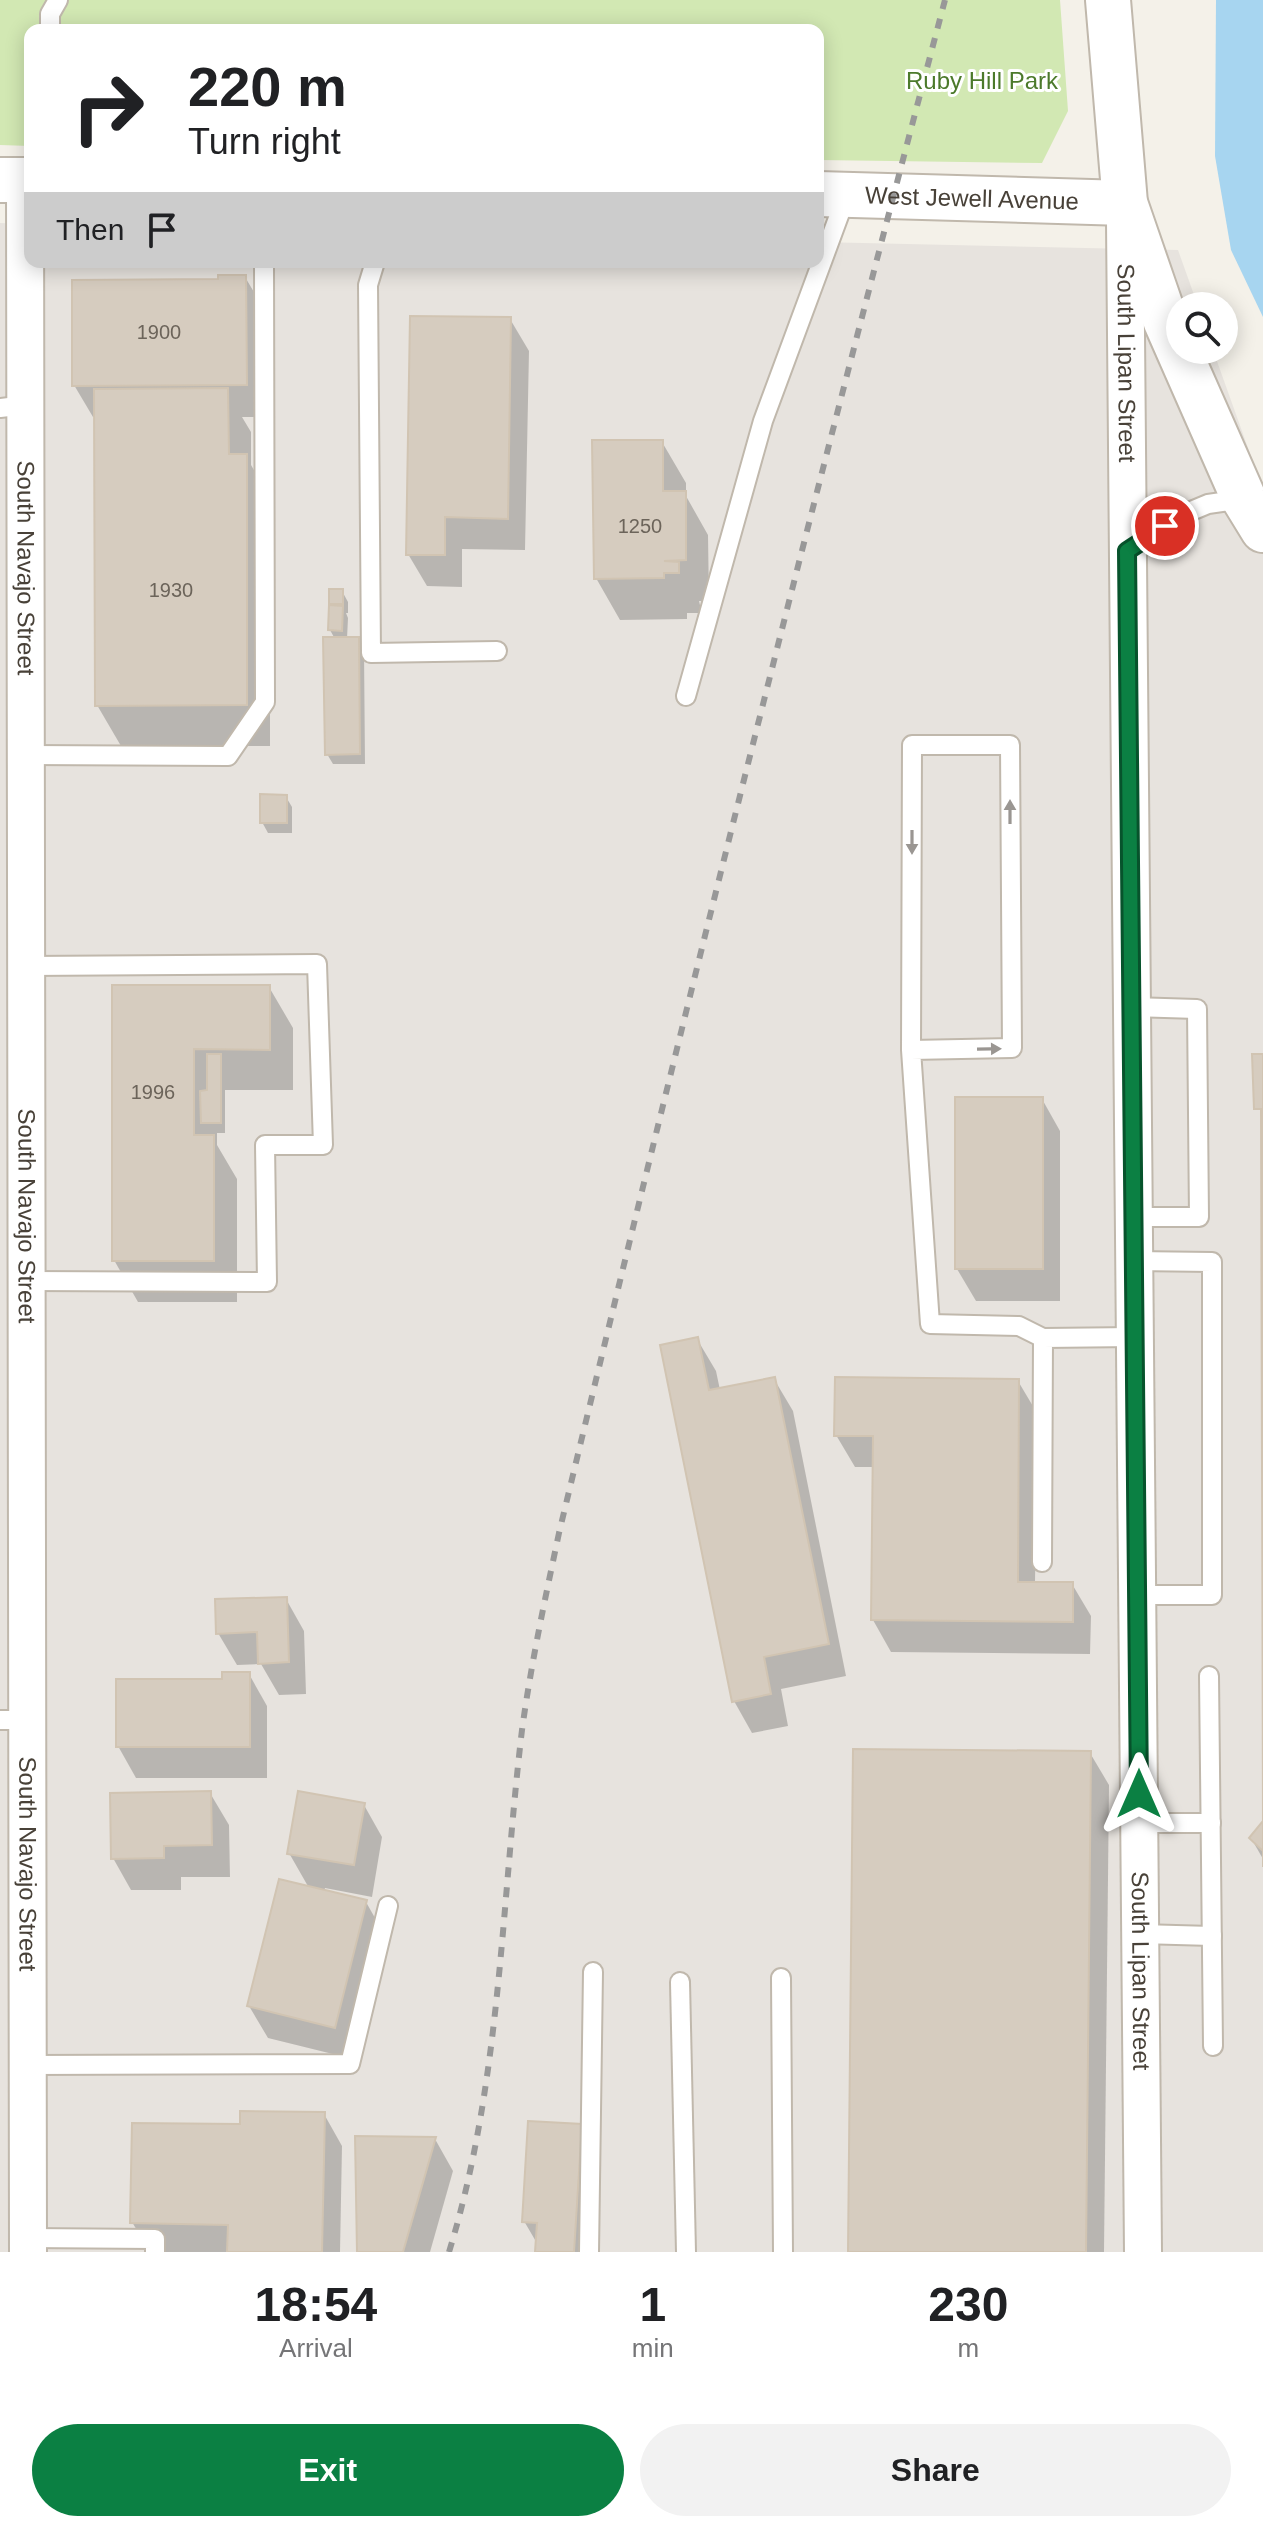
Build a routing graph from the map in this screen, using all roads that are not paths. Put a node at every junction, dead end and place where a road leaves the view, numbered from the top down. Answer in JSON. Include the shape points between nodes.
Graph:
{"nodes":[{"id":1,"x":1108,"y":0,"type":"edge"},
{"id":2,"x":18,"y":180,"type":"edge"},
{"id":3,"x":833,"y":194,"type":"edge"},
{"id":4,"x":1125,"y":203,"type":"junction"},
{"id":5,"x":824,"y":223,"type":"edge"},
{"id":6,"x":264,"y":268,"type":"edge"},
{"id":7,"x":373,"y":268,"type":"edge"},
{"id":8,"x":810,"y":268,"type":"edge"},
{"id":9,"x":13,"y":407,"type":"edge"},
{"id":10,"x":1254,"y":515,"type":"edge"},
{"id":11,"x":1127,"y":551,"type":"junction"},
{"id":12,"x":497,"y":651,"type":"dead end"},
{"id":13,"x":686,"y":696,"type":"dead end"},
{"id":14,"x":27,"y":755,"type":"junction"},
{"id":15,"x":27,"y":966,"type":"junction"},
{"id":16,"x":1132,"y":1007,"type":"junction"},
{"id":17,"x":911,"y":1050,"type":"junction"},
{"id":18,"x":1134,"y":1217,"type":"junction"},
{"id":19,"x":1134,"y":1261,"type":"junction"},
{"id":20,"x":19,"y":1302,"type":"edge"},
{"id":21,"x":1135,"y":1337,"type":"junction"},
{"id":22,"x":1043,"y":1338,"type":"junction"},
{"id":23,"x":1042,"y":1562,"type":"dead end"},
{"id":24,"x":1137,"y":1595,"type":"junction"},
{"id":25,"x":1209,"y":1676,"type":"dead end"},
{"id":26,"x":14,"y":1720,"type":"edge"},
{"id":27,"x":1139,"y":1823,"type":"junction"},
{"id":28,"x":1211,"y":1823,"type":"junction"},
{"id":29,"x":388,"y":1906,"type":"dead end"},
{"id":30,"x":1140,"y":1934,"type":"junction"},
{"id":31,"x":1212,"y":1936,"type":"junction"},
{"id":32,"x":593,"y":1972,"type":"dead end"},
{"id":33,"x":781,"y":1978,"type":"dead end"},
{"id":34,"x":680,"y":1982,"type":"dead end"},
{"id":35,"x":1213,"y":2046,"type":"dead end"},
{"id":36,"x":28,"y":2065,"type":"junction"},
{"id":37,"x":28,"y":2245,"type":"edge"},
{"id":38,"x":155,"y":2252,"type":"edge"},
{"id":39,"x":589,"y":2252,"type":"edge"},
{"id":40,"x":686,"y":2252,"type":"edge"},
{"id":41,"x":783,"y":2252,"type":"edge"},
{"id":42,"x":1143,"y":2252,"type":"edge"}],
"edges":[{"from":1,"to":4,"type":"street"},
{"from":2,"to":9,"type":"street","name":"South Navajo Street"},
{"from":3,"to":4,"type":"street","name":"West Jewell Avenue"},
{"from":3,"to":5,"type":"lane"},
{"from":4,"to":10,"type":"street","via":[[1166,322]]},
{"from":4,"to":11,"type":"street","name":"South Lipan Street"},
{"from":6,"to":14,"type":"lane","via":[[265,702],[228,756]]},
{"from":7,"to":12,"type":"lane","via":[[368,285],[371,653]]},
{"from":8,"to":13,"type":"lane"},
{"from":9,"to":14,"type":"street","name":"South Navajo Street"},
{"from":10,"to":11,"type":"lane","via":[[1208,504]]},
{"from":11,"to":16,"type":"street","name":"South Lipan Street"},
{"from":14,"to":15,"type":"street","name":"South Navajo Street"},
{"from":15,"to":20,"type":"street","name":"South Navajo Street"},
{"from":15,"to":20,"type":"lane","via":[[317,964],[323,1145],[265,1145],[267,1282]]},
{"from":16,"to":18,"type":"street","name":"South Lipan Street"},
{"from":16,"to":18,"type":"lane","via":[[1197,1009],[1199,1217]]},
{"from":17,"to":17,"type":"lane","one_way":true,"via":[[1012,1048],[1010,745],[912,745]]},
{"from":17,"to":22,"type":"lane","via":[[930,1324],[1019,1326]]},
{"from":18,"to":19,"type":"street","name":"South Lipan Street"},
{"from":19,"to":21,"type":"street","name":"South Lipan Street"},
{"from":19,"to":24,"type":"lane","via":[[1212,1262],[1212,1595]]},
{"from":20,"to":26,"type":"street","name":"South Navajo Street"},
{"from":21,"to":22,"type":"lane"},
{"from":21,"to":24,"type":"street","name":"South Lipan Street"},
{"from":22,"to":23,"type":"lane"},
{"from":24,"to":27,"type":"street","name":"South Lipan Street"},
{"from":25,"to":28,"type":"lane"},
{"from":26,"to":36,"type":"street","name":"South Navajo Street"},
{"from":27,"to":28,"type":"lane"},
{"from":27,"to":30,"type":"street","name":"South Lipan Street"},
{"from":28,"to":31,"type":"lane"},
{"from":29,"to":36,"type":"lane","via":[[350,2064]]},
{"from":30,"to":31,"type":"lane"},
{"from":30,"to":42,"type":"street","name":"South Lipan Street"},
{"from":31,"to":35,"type":"lane"},
{"from":32,"to":39,"type":"lane"},
{"from":33,"to":41,"type":"lane"},
{"from":34,"to":40,"type":"lane"},
{"from":36,"to":37,"type":"street","name":"South Navajo Street"},
{"from":37,"to":38,"type":"lane","via":[[155,2239]]}]}
